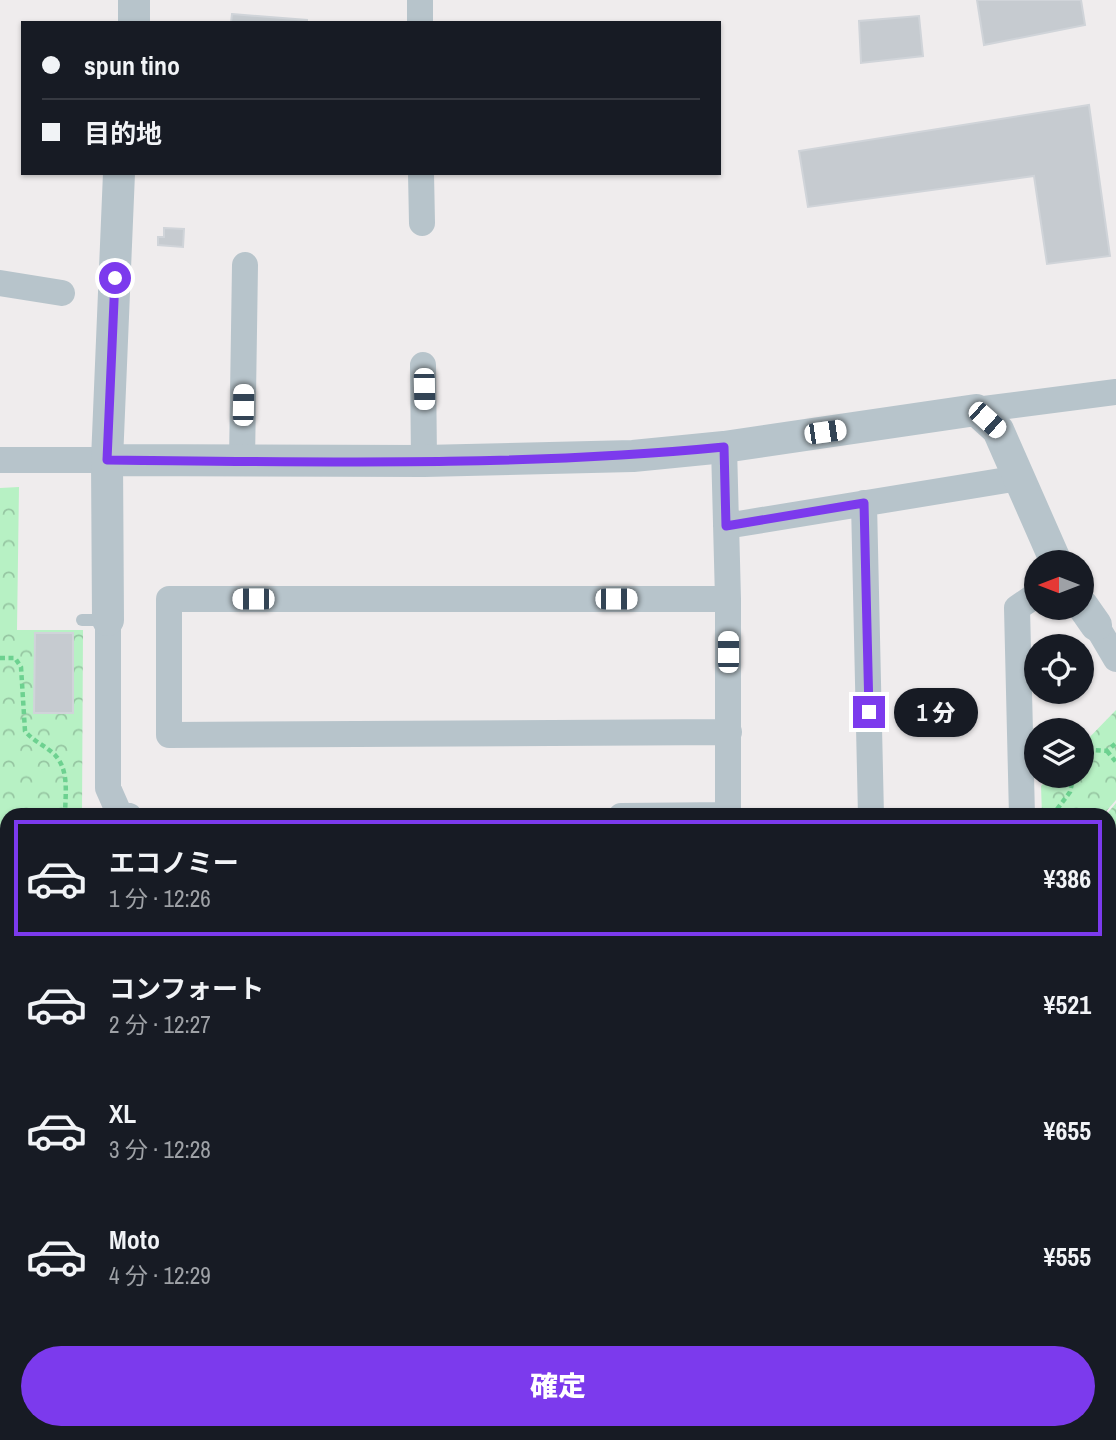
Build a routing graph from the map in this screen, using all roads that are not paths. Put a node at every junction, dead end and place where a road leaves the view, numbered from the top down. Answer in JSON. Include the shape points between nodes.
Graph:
{"nodes":[{"id":1,"x":134,"y":0,"type":"edge"},
{"id":2,"x":420,"y":0,"type":"edge"},
{"id":3,"x":134,"y":21,"type":"edge"},
{"id":4,"x":420,"y":21,"type":"edge"},
{"id":5,"x":119,"y":175,"type":"edge"},
{"id":6,"x":421,"y":175,"type":"edge"},
{"id":7,"x":422,"y":223,"type":"dead end"},
{"id":8,"x":245,"y":265,"type":"dead end"},
{"id":9,"x":0,"y":283,"type":"edge"},
{"id":10,"x":62,"y":293,"type":"dead end"},
{"id":11,"x":423,"y":365,"type":"dead end"},
{"id":12,"x":1116,"y":392,"type":"edge"},
{"id":13,"x":976,"y":411,"type":"junction"},
{"id":14,"x":724,"y":447,"type":"junction"},
{"id":15,"x":0,"y":460,"type":"edge"},
{"id":16,"x":107,"y":460,"type":"junction"},
{"id":17,"x":242,"y":461,"type":"junction"},
{"id":18,"x":424,"y":461,"type":"junction"},
{"id":19,"x":1019,"y":478,"type":"junction"},
{"id":20,"x":864,"y":503,"type":"junction"},
{"id":21,"x":726,"y":526,"type":"junction"},
{"id":22,"x":1051,"y":550,"type":"edge"},
{"id":23,"x":728,"y":599,"type":"junction"},
{"id":24,"x":1024,"y":603,"type":"edge"},
{"id":25,"x":95,"y":620,"type":"joint"},
{"id":26,"x":1092,"y":620,"type":"edge"},
{"id":27,"x":1116,"y":659,"type":"edge"},
{"id":28,"x":729,"y":732,"type":"junction"},
{"id":29,"x":116,"y":808,"type":"edge"},
{"id":30,"x":728,"y":808,"type":"edge"},
{"id":31,"x":871,"y":808,"type":"edge"},
{"id":32,"x":1022,"y":808,"type":"edge"}],
"edges":[{"from":1,"to":3,"type":"street"},
{"from":2,"to":4,"type":"street"},
{"from":5,"to":16,"type":"street"},
{"from":6,"to":7,"type":"street"},
{"from":8,"to":17,"type":"street"},
{"from":9,"to":10,"type":"street"},
{"from":11,"to":18,"type":"street"},
{"from":12,"to":13,"type":"street"},
{"from":13,"to":14,"type":"street"},
{"from":13,"to":19,"type":"street","via":[[998,430]]},
{"from":14,"to":18,"type":"street","via":[[633,456]]},
{"from":14,"to":21,"type":"street"},
{"from":15,"to":16,"type":"street"},
{"from":16,"to":17,"type":"street"},
{"from":16,"to":25,"type":"street"},
{"from":17,"to":18,"type":"street"},
{"from":19,"to":20,"type":"street"},
{"from":19,"to":22,"type":"street"},
{"from":20,"to":21,"type":"street"},
{"from":20,"to":31,"type":"street"},
{"from":21,"to":23,"type":"street"},
{"from":23,"to":28,"type":"street"},
{"from":23,"to":28,"type":"street","via":[[169,599],[169,735]]},
{"from":24,"to":32,"type":"street","via":[[1017,608]]},
{"from":25,"to":29,"type":"street","via":[[108,788]]},
{"from":26,"to":27,"type":"street"},
{"from":28,"to":30,"type":"street"}]}
